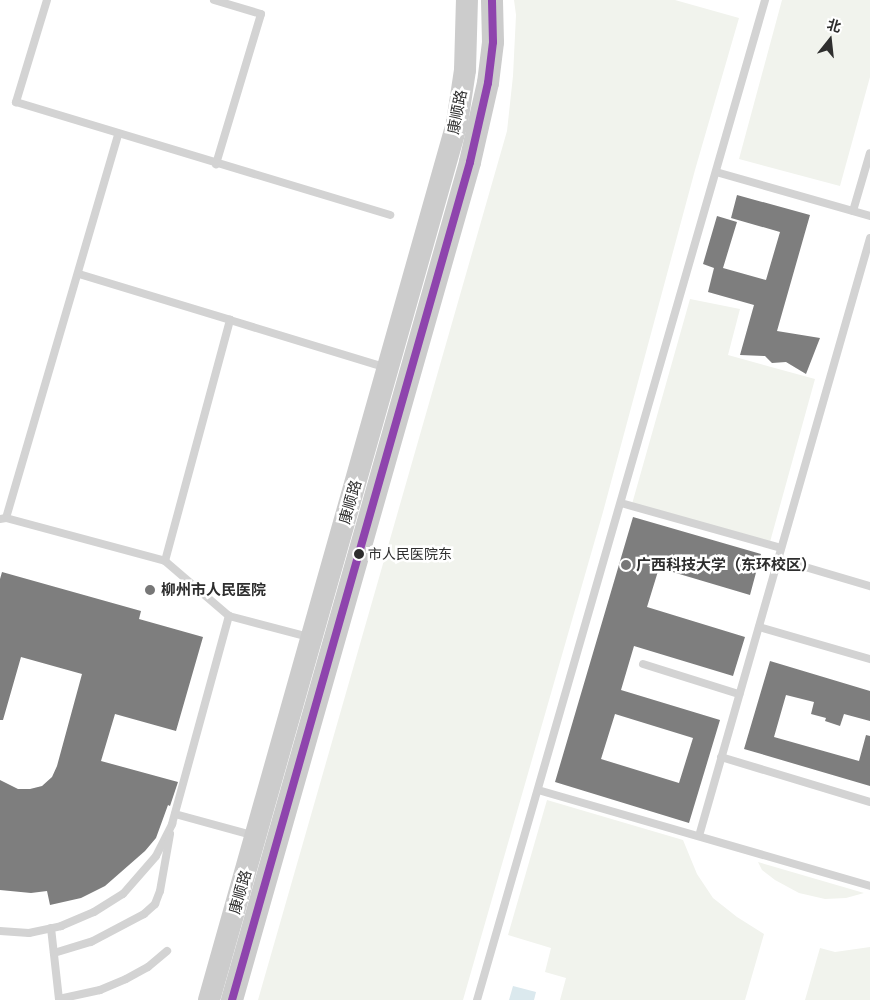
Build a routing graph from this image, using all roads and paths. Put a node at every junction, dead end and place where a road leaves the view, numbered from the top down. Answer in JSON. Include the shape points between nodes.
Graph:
{"nodes":[{"id":1,"x":47,"y":0,"type":"edge"},
{"id":2,"x":214,"y":0,"type":"edge"},
{"id":3,"x":467,"y":0,"type":"edge"},
{"id":4,"x":492,"y":0,"type":"edge"},
{"id":5,"x":765,"y":0,"type":"edge"},
{"id":6,"x":118,"y":134,"type":"junction"},
{"id":7,"x":870,"y":153,"type":"edge"},
{"id":8,"x":216,"y":164,"type":"junction"},
{"id":9,"x":716,"y":172,"type":"junction"},
{"id":10,"x":854,"y":211,"type":"junction"},
{"id":11,"x":390,"y":215,"type":"dead end"},
{"id":12,"x":870,"y":216,"type":"edge"},
{"id":13,"x":870,"y":238,"type":"edge"},
{"id":14,"x":79,"y":274,"type":"junction"},
{"id":15,"x":230,"y":320,"type":"junction"},
{"id":16,"x":388,"y":369,"type":"junction"},
{"id":17,"x":621,"y":504,"type":"junction"},
{"id":18,"x":3,"y":518,"type":"edge"},
{"id":19,"x":781,"y":548,"type":"junction"},
{"id":20,"x":778,"y":559,"type":"junction"},
{"id":21,"x":165,"y":561,"type":"junction"},
{"id":22,"x":870,"y":586,"type":"edge"},
{"id":23,"x":229,"y":616,"type":"junction"},
{"id":24,"x":759,"y":627,"type":"junction"},
{"id":25,"x":312,"y":638,"type":"junction"},
{"id":26,"x":870,"y":659,"type":"edge"},
{"id":27,"x":643,"y":664,"type":"dead end"},
{"id":28,"x":739,"y":694,"type":"junction"},
{"id":29,"x":722,"y":757,"type":"junction"},
{"id":30,"x":538,"y":790,"type":"junction"},
{"id":31,"x":870,"y":802,"type":"edge"},
{"id":32,"x":175,"y":814,"type":"junction"},
{"id":33,"x":172,"y":824,"type":"junction"},
{"id":34,"x":256,"y":836,"type":"junction"},
{"id":35,"x":699,"y":836,"type":"junction"},
{"id":36,"x":870,"y":886,"type":"edge"},
{"id":37,"x":51,"y":928,"type":"junction"},
{"id":38,"x":0,"y":932,"type":"edge"},
{"id":39,"x":167,"y":951,"type":"dead end"},
{"id":40,"x":54,"y":953,"type":"junction"},
{"id":41,"x":209,"y":1000,"type":"edge"},
{"id":42,"x":232,"y":1000,"type":"edge"},
{"id":43,"x":477,"y":1000,"type":"edge"}],
"edges":[{"from":1,"to":6,"type":"lane","via":[[16,102]]},
{"from":2,"to":8,"type":"lane","via":[[262,14]]},
{"from":3,"to":16,"type":"main road","name":"康顺路","via":[[465,70],[457,123]]},
{"from":4,"to":42,"type":"main road","name":"康顺路","via":[[493,42],[488,83],[470,162]]},
{"from":5,"to":9,"type":"lane"},
{"from":6,"to":8,"type":"lane"},
{"from":6,"to":14,"type":"lane"},
{"from":7,"to":10,"type":"lane"},
{"from":8,"to":11,"type":"lane"},
{"from":9,"to":10,"type":"lane"},
{"from":9,"to":17,"type":"lane"},
{"from":10,"to":12,"type":"lane"},
{"from":13,"to":19,"type":"lane"},
{"from":14,"to":15,"type":"lane"},
{"from":14,"to":18,"type":"lane"},
{"from":15,"to":16,"type":"lane"},
{"from":15,"to":21,"type":"lane"},
{"from":16,"to":25,"type":"main road","name":"康顺路"},
{"from":17,"to":19,"type":"lane"},
{"from":17,"to":30,"type":"lane"},
{"from":18,"to":21,"type":"lane"},
{"from":19,"to":20,"type":"lane"},
{"from":20,"to":22,"type":"lane"},
{"from":20,"to":24,"type":"lane"},
{"from":21,"to":23,"type":"lane"},
{"from":23,"to":25,"type":"lane"},
{"from":23,"to":32,"type":"lane"},
{"from":24,"to":26,"type":"lane"},
{"from":24,"to":28,"type":"lane"},
{"from":25,"to":34,"type":"main road","name":"康顺路"},
{"from":27,"to":28,"type":"lane"},
{"from":28,"to":29,"type":"lane"},
{"from":29,"to":31,"type":"lane"},
{"from":29,"to":35,"type":"lane"},
{"from":30,"to":35,"type":"lane"},
{"from":30,"to":43,"type":"lane"},
{"from":32,"to":33,"type":"lane"},
{"from":32,"to":34,"type":"lane"},
{"from":33,"to":37,"type":"lane","via":[[156,856],[123,894],[94,912]]},
{"from":33,"to":40,"type":"lane","via":[[155,904],[144,914],[100,938]]},
{"from":34,"to":41,"type":"main road","name":"康顺路"},
{"from":35,"to":36,"type":"lane"},
{"from":37,"to":38,"type":"lane","via":[[29,934]]},
{"from":37,"to":40,"type":"lane"},
{"from":39,"to":40,"type":"lane","via":[[126,979],[100,990],[59,999]]}]}
